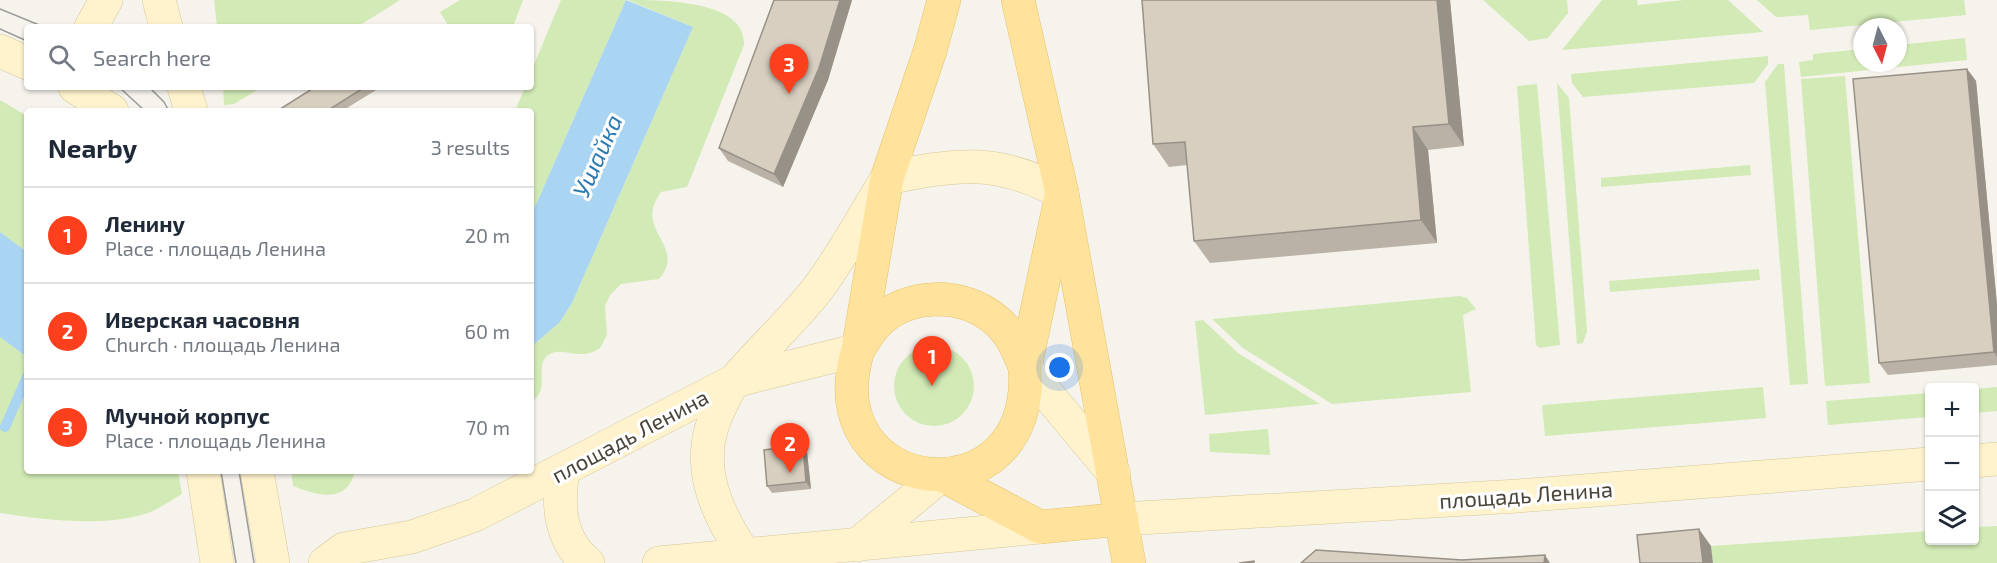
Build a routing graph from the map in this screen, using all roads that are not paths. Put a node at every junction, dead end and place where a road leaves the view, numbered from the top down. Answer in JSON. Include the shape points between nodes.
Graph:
{"nodes":[{"id":1,"x":106,"y":0,"type":"edge"},
{"id":2,"x":159,"y":0,"type":"edge"},
{"id":3,"x":944,"y":0,"type":"edge"},
{"id":4,"x":1018,"y":0,"type":"edge"},
{"id":5,"x":93,"y":24,"type":"edge"},
{"id":6,"x":165,"y":24,"type":"edge"},
{"id":7,"x":0,"y":51,"type":"edge"},
{"id":8,"x":24,"y":62,"type":"edge"},
{"id":9,"x":80,"y":90,"type":"edge"},
{"id":10,"x":185,"y":90,"type":"edge"},
{"id":11,"x":107,"y":108,"type":"edge"},
{"id":12,"x":190,"y":108,"type":"edge"},
{"id":13,"x":887,"y":178,"type":"junction"},
{"id":14,"x":1062,"y":193,"type":"junction"},
{"id":15,"x":858,"y":350,"type":"junction"},
{"id":16,"x":1025,"y":368,"type":"junction"},
{"id":17,"x":734,"y":381,"type":"junction"},
{"id":18,"x":1997,"y":459,"type":"edge"},
{"id":19,"x":1979,"y":460,"type":"edge"},
{"id":20,"x":1925,"y":464,"type":"edge"},
{"id":21,"x":563,"y":472,"type":"junction"},
{"id":22,"x":1113,"y":474,"type":"junction"},
{"id":23,"x":258,"y":476,"type":"edge"},
{"id":24,"x":942,"y":476,"type":"junction"},
{"id":25,"x":205,"y":480,"type":"edge"},
{"id":26,"x":1122,"y":519,"type":"junction"},
{"id":27,"x":1040,"y":527,"type":"junction"},
{"id":28,"x":857,"y":545,"type":"junction"},
{"id":29,"x":745,"y":555,"type":"junction"},
{"id":30,"x":217,"y":563,"type":"edge"},
{"id":31,"x":273,"y":563,"type":"edge"},
{"id":32,"x":325,"y":563,"type":"edge"},
{"id":33,"x":588,"y":563,"type":"edge"},
{"id":34,"x":658,"y":563,"type":"edge"},
{"id":35,"x":1129,"y":563,"type":"edge"}],
"edges":[{"from":1,"to":5,"type":"main road"},
{"from":2,"to":6,"type":"main road"},
{"from":3,"to":13,"type":"main road","name":"площадь Ленина"},
{"from":4,"to":14,"type":"main road","name":"площадь Ленина"},
{"from":7,"to":8,"type":"main road"},
{"from":9,"to":11,"type":"main road"},
{"from":10,"to":12,"type":"main road"},
{"from":13,"to":14,"type":"main road","via":[[955,166],[986,165],[1037,179]]},
{"from":13,"to":15,"type":"main road","name":"площадь Ленина"},
{"from":13,"to":17,"type":"main road","name":"площадь Ленина","via":[[819,287]]},
{"from":14,"to":16,"type":"main road","name":"площадь Ленина"},
{"from":14,"to":22,"type":"main road","name":"площадь Ленина"},
{"from":15,"to":16,"type":"main road","name":"площадь Ленина","via":[[875,325],[894,310],[919,301],[947,299],[974,306],[997,321],[1015,342]]},
{"from":15,"to":17,"type":"main road","name":"площадь Ленина"},
{"from":15,"to":24,"type":"main road","name":"площадь Ленина","via":[[851,374],[851,400],[858,425],[872,446],[892,462],[916,473]]},
{"from":16,"to":22,"type":"main road","name":"площадь Ленина"},
{"from":16,"to":24,"type":"main road","name":"площадь Ленина","via":[[1025,402],[1009,441],[983,463]]},
{"from":17,"to":21,"type":"main road","name":"площадь Ленина"},
{"from":17,"to":29,"type":"main road","via":[[717,411],[705,455],[708,483],[718,510]]},
{"from":18,"to":19,"type":"main road"},
{"from":20,"to":26,"type":"main road","name":"площадь Ленина","via":[[1518,496]]},
{"from":21,"to":32,"type":"main road","name":"площадь Ленина","via":[[446,527],[344,549]]},
{"from":21,"to":33,"type":"main road","via":[[562,522],[578,556]]},
{"from":22,"to":26,"type":"main road","name":"площадь Ленина"},
{"from":23,"to":31,"type":"main road"},
{"from":24,"to":27,"type":"main road","name":"площадь Ленина"},
{"from":24,"to":28,"type":"main road","name":"площадь Ленина"},
{"from":25,"to":30,"type":"main road"},
{"from":26,"to":27,"type":"main road","name":"площадь Ленина"},
{"from":26,"to":35,"type":"main road"},
{"from":27,"to":28,"type":"main road","name":"площадь Ленина"},
{"from":28,"to":29,"type":"main road","name":"площадь Ленина"},
{"from":29,"to":34,"type":"main road","name":"площадь Ленина"}]}
